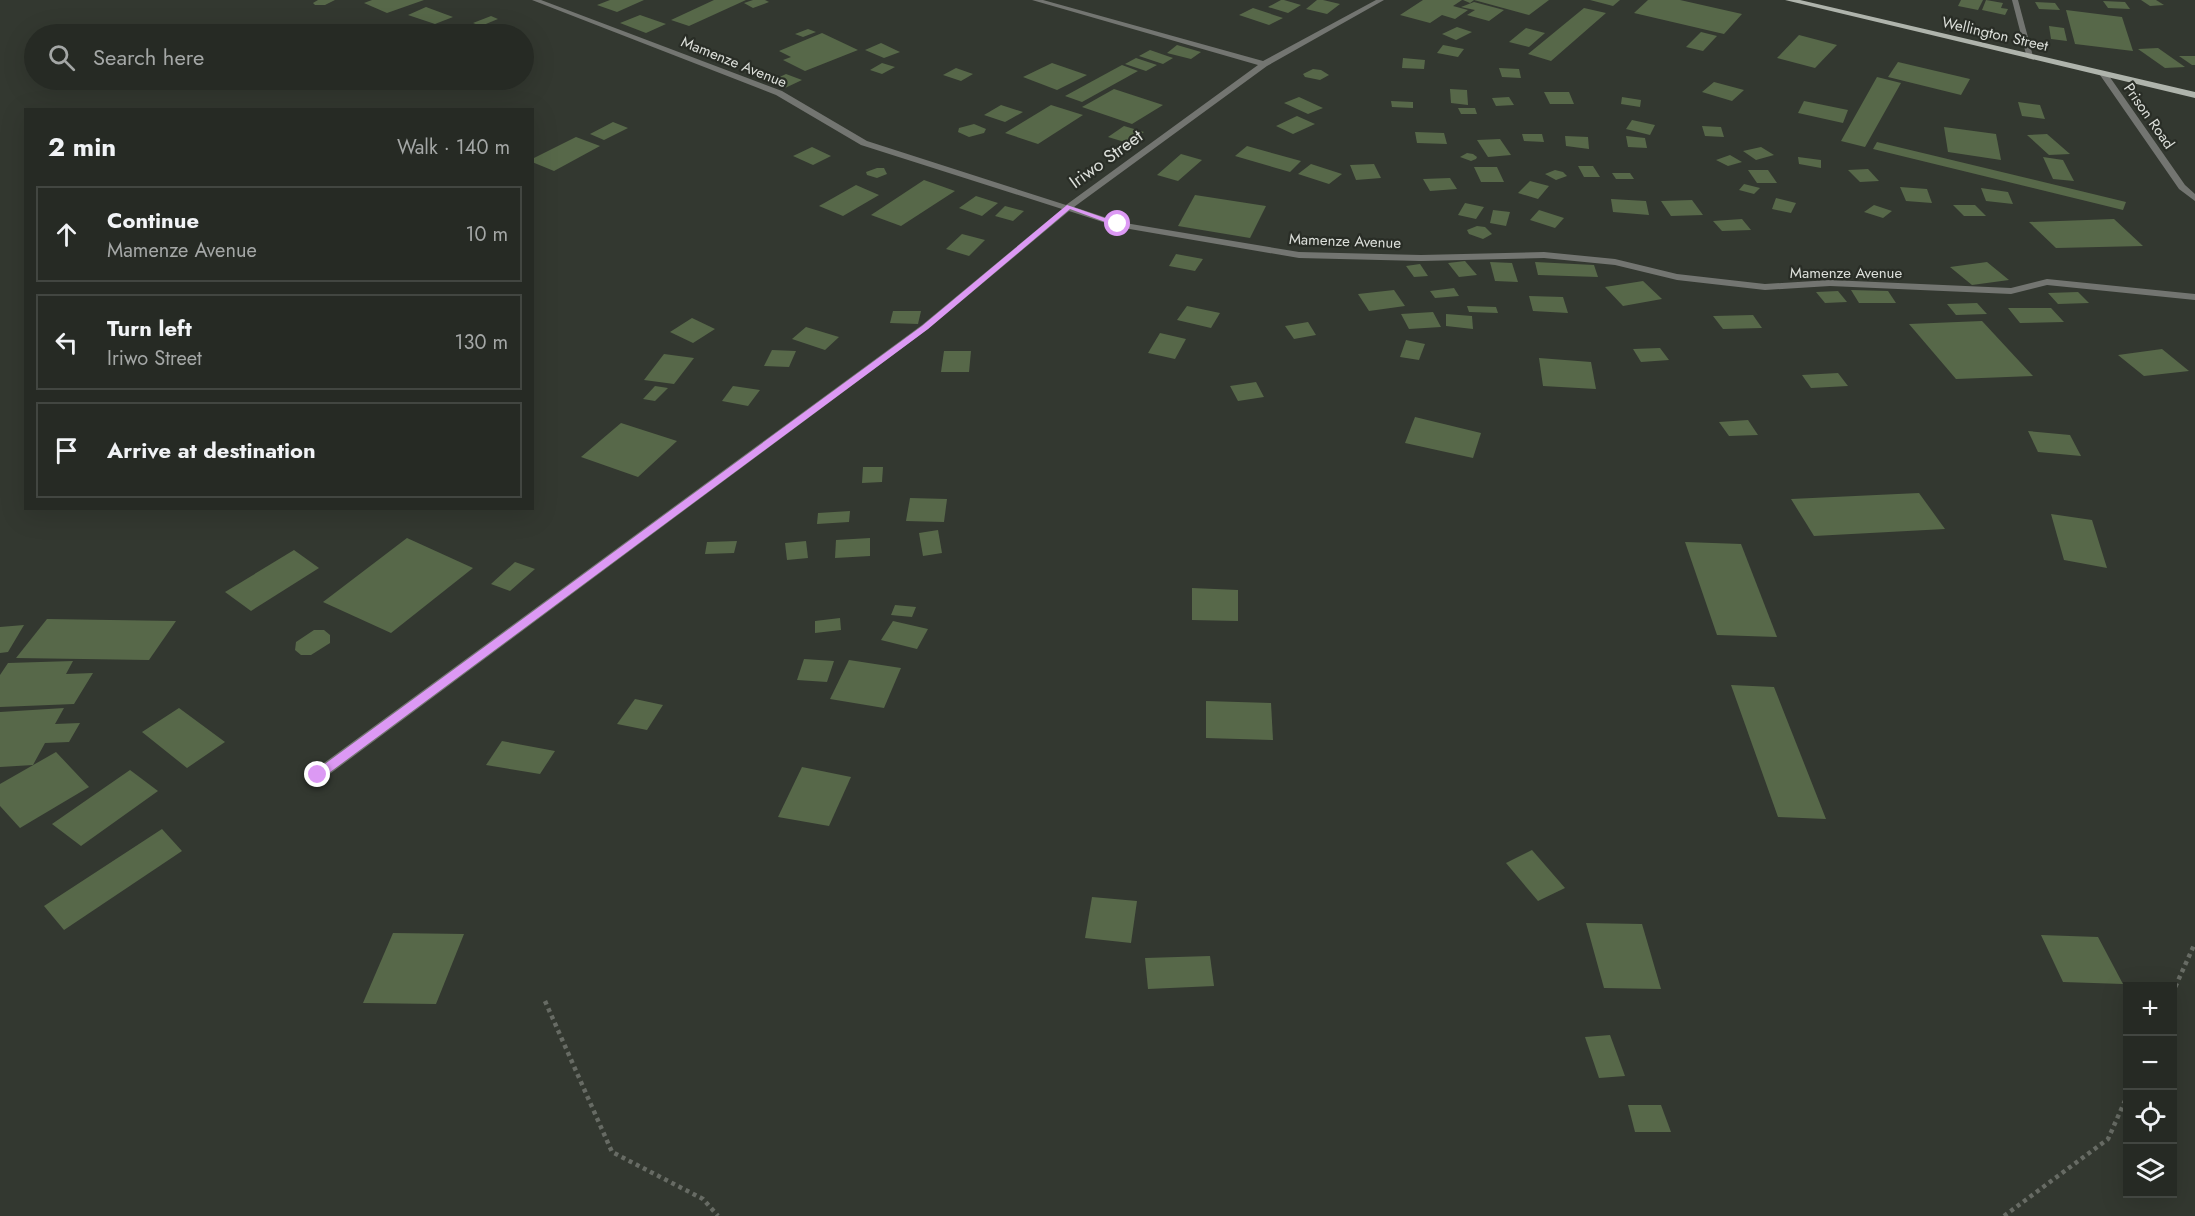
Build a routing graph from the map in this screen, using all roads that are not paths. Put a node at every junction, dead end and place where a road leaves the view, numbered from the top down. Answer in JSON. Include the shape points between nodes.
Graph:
{"nodes":[{"id":1,"x":535,"y":0,"type":"edge"},
{"id":2,"x":1035,"y":0,"type":"edge"},
{"id":3,"x":1381,"y":0,"type":"edge"},
{"id":4,"x":1789,"y":0,"type":"edge"},
{"id":5,"x":2015,"y":0,"type":"edge"},
{"id":6,"x":2031,"y":58,"type":"junction"},
{"id":7,"x":1264,"y":64,"type":"junction"},
{"id":8,"x":2104,"y":75,"type":"junction"},
{"id":9,"x":2195,"y":95,"type":"edge"},
{"id":10,"x":2195,"y":198,"type":"edge"},
{"id":11,"x":1069,"y":207,"type":"junction"},
{"id":12,"x":2195,"y":297,"type":"edge"},
{"id":13,"x":318,"y":775,"type":"dead end"}],
"edges":[{"from":1,"to":11,"type":"street","name":"Mamenze Avenue","via":[[779,93],[864,143]]},
{"from":2,"to":7,"type":"street"},
{"from":3,"to":7,"type":"street","name":"Iriwo Street"},
{"from":4,"to":6,"type":"main road","name":"Wellington Street"},
{"from":5,"to":6,"type":"street"},
{"from":6,"to":8,"type":"main road","name":"Wellington Street"},
{"from":7,"to":11,"type":"street","name":"Iriwo Street"},
{"from":8,"to":9,"type":"main road","name":"Wellington Street"},
{"from":8,"to":10,"type":"street","name":"Prison Road","via":[[2182,187]]},
{"from":11,"to":12,"type":"street","name":"Mamenze Avenue","via":[[1118,224],[1299,255],[1544,255],[1615,262],[1677,277],[1765,287],[1830,283],[2011,291],[2047,282]]},
{"from":11,"to":13,"type":"street","name":"Iriwo Street","via":[[925,327]]}]}
